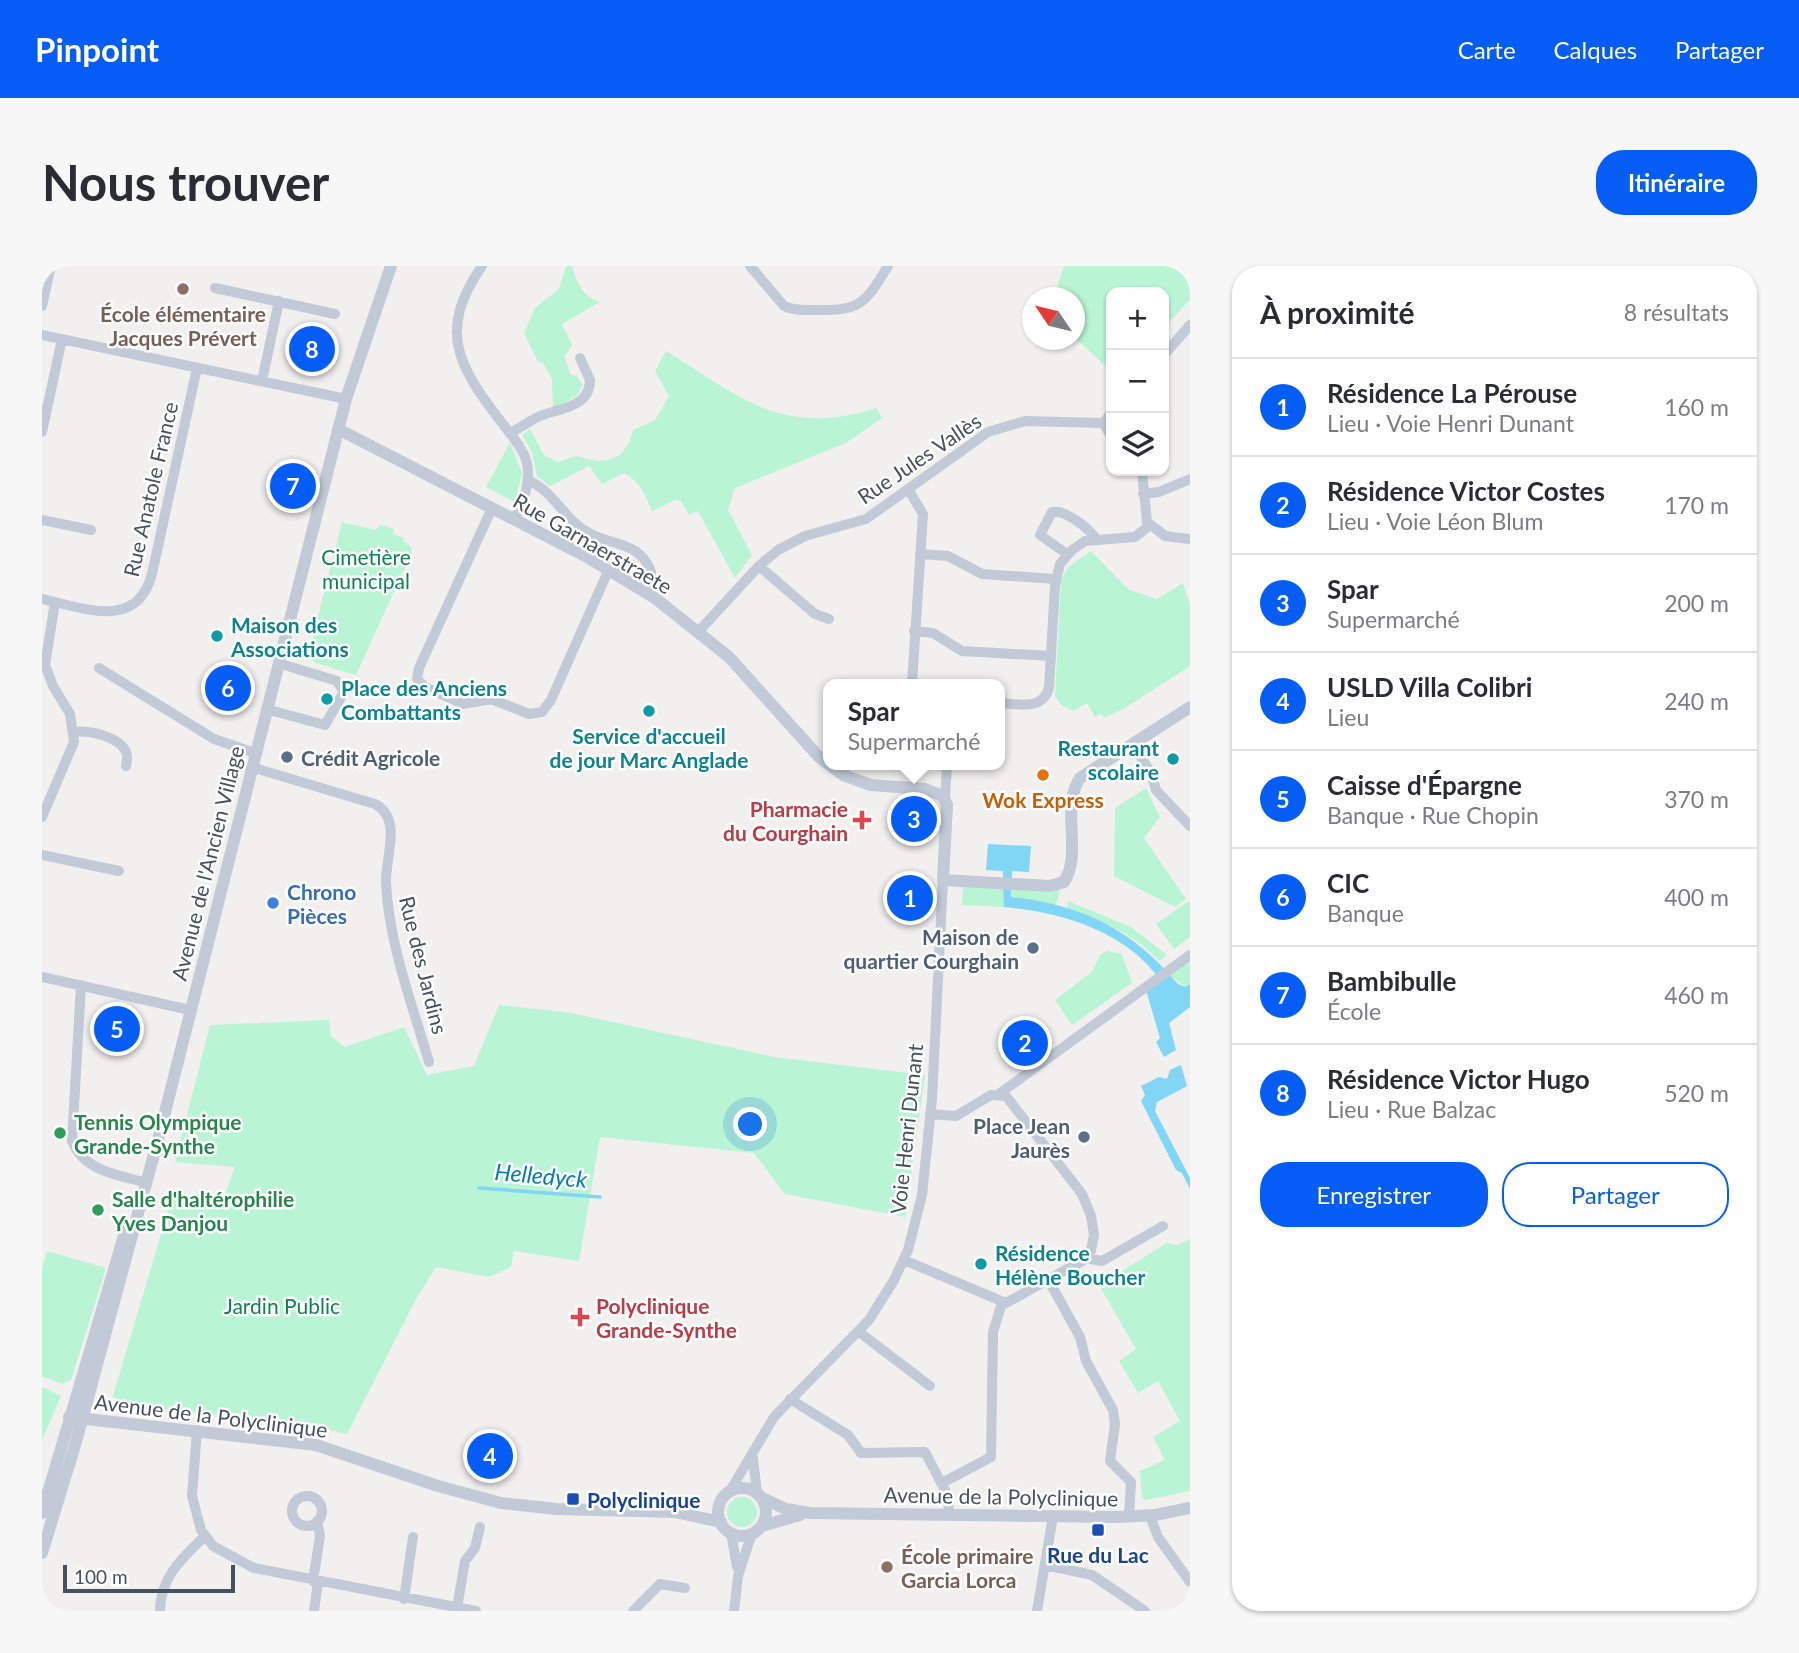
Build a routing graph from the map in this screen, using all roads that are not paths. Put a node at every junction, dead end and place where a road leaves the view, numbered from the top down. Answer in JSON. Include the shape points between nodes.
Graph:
{"nodes":[{"id":1,"x":51,"y":266,"type":"edge"},
{"id":2,"x":391,"y":266,"type":"edge"},
{"id":3,"x":482,"y":266,"type":"edge"},
{"id":4,"x":750,"y":266,"type":"edge"},
{"id":5,"x":884,"y":268,"type":"edge"},
{"id":6,"x":215,"y":288,"type":"dead end"},
{"id":7,"x":278,"y":302,"type":"junction"},
{"id":8,"x":42,"y":306,"type":"edge"},
{"id":9,"x":335,"y":314,"type":"dead end"},
{"id":10,"x":1190,"y":325,"type":"edge"},
{"id":11,"x":42,"y":335,"type":"edge"},
{"id":12,"x":62,"y":339,"type":"junction"},
{"id":13,"x":1168,"y":350,"type":"edge"},
{"id":14,"x":580,"y":358,"type":"dead end"},
{"id":15,"x":197,"y":368,"type":"junction"},
{"id":16,"x":262,"y":382,"type":"junction"},
{"id":17,"x":346,"y":399,"type":"junction"},
{"id":18,"x":1106,"y":420,"type":"edge"},
{"id":19,"x":1103,"y":424,"type":"junction"},
{"id":20,"x":1106,"y":428,"type":"edge"},
{"id":21,"x":338,"y":429,"type":"junction"},
{"id":22,"x":42,"y":432,"type":"edge"},
{"id":23,"x":510,"y":433,"type":"junction"},
{"id":24,"x":1142,"y":476,"type":"edge"},
{"id":25,"x":1190,"y":479,"type":"edge"},
{"id":26,"x":528,"y":480,"type":"junction"},
{"id":27,"x":908,"y":489,"type":"junction"},
{"id":28,"x":1143,"y":494,"type":"junction"},
{"id":29,"x":492,"y":508,"type":"junction"},
{"id":30,"x":42,"y":520,"type":"edge"},
{"id":31,"x":514,"y":520,"type":"junction"},
{"id":32,"x":1150,"y":525,"type":"junction"},
{"id":33,"x":91,"y":530,"type":"dead end"},
{"id":34,"x":1096,"y":539,"type":"junction"},
{"id":35,"x":1190,"y":539,"type":"edge"},
{"id":36,"x":920,"y":554,"type":"junction"},
{"id":37,"x":1068,"y":554,"type":"junction"},
{"id":38,"x":759,"y":566,"type":"junction"},
{"id":39,"x":609,"y":569,"type":"junction"},
{"id":40,"x":1055,"y":579,"type":"junction"},
{"id":41,"x":645,"y":591,"type":"junction"},
{"id":42,"x":42,"y":600,"type":"edge"},
{"id":43,"x":55,"y":602,"type":"junction"},
{"id":44,"x":829,"y":619,"type":"dead end"},
{"id":45,"x":699,"y":631,"type":"junction"},
{"id":46,"x":914,"y":631,"type":"junction"},
{"id":47,"x":1051,"y":656,"type":"junction"},
{"id":48,"x":278,"y":663,"type":"junction"},
{"id":49,"x":99,"y":668,"type":"dead end"},
{"id":50,"x":912,"y":679,"type":"edge"},
{"id":51,"x":1005,"y":703,"type":"edge"},
{"id":52,"x":1190,"y":707,"type":"edge"},
{"id":53,"x":266,"y":709,"type":"junction"},
{"id":54,"x":74,"y":732,"type":"junction"},
{"id":55,"x":1133,"y":744,"type":"junction"},
{"id":56,"x":255,"y":753,"type":"junction"},
{"id":57,"x":823,"y":760,"type":"edge"},
{"id":58,"x":126,"y":766,"type":"dead end"},
{"id":59,"x":251,"y":767,"type":"junction"},
{"id":60,"x":835,"y":770,"type":"edge"},
{"id":61,"x":947,"y":770,"type":"edge"},
{"id":62,"x":945,"y":799,"type":"junction"},
{"id":63,"x":42,"y":817,"type":"edge"},
{"id":64,"x":1190,"y":826,"type":"edge"},
{"id":65,"x":42,"y":855,"type":"edge"},
{"id":66,"x":119,"y":871,"type":"dead end"},
{"id":67,"x":943,"y":880,"type":"junction"},
{"id":68,"x":1190,"y":954,"type":"edge"},
{"id":69,"x":42,"y":977,"type":"edge"},
{"id":70,"x":81,"y":985,"type":"junction"},
{"id":71,"x":190,"y":1010,"type":"junction"},
{"id":72,"x":429,"y":1062,"type":"dead end"},
{"id":73,"x":999,"y":1094,"type":"junction"},
{"id":74,"x":930,"y":1114,"type":"junction"},
{"id":75,"x":143,"y":1182,"type":"junction"},
{"id":76,"x":1163,"y":1226,"type":"dead end"},
{"id":77,"x":1086,"y":1258,"type":"junction"},
{"id":78,"x":904,"y":1260,"type":"junction"},
{"id":79,"x":1049,"y":1281,"type":"junction"},
{"id":80,"x":1002,"y":1303,"type":"junction"},
{"id":81,"x":859,"y":1332,"type":"junction"},
{"id":82,"x":930,"y":1386,"type":"dead end"},
{"id":83,"x":790,"y":1399,"type":"junction"},
{"id":84,"x":76,"y":1418,"type":"junction"},
{"id":85,"x":197,"y":1430,"type":"junction"},
{"id":86,"x":754,"y":1451,"type":"junction"},
{"id":87,"x":942,"y":1483,"type":"junction"},
{"id":88,"x":726,"y":1495,"type":"junction"},
{"id":89,"x":759,"y":1495,"type":"junction"},
{"id":90,"x":1190,"y":1508,"type":"edge"},
{"id":91,"x":675,"y":1511,"type":"junction"},
{"id":92,"x":42,"y":1513,"type":"edge"},
{"id":93,"x":810,"y":1513,"type":"junction"},
{"id":94,"x":949,"y":1515,"type":"junction"},
{"id":95,"x":1053,"y":1516,"type":"junction"},
{"id":96,"x":1150,"y":1516,"type":"junction"},
{"id":97,"x":1129,"y":1517,"type":"junction"},
{"id":98,"x":317,"y":1521,"type":"dead end"},
{"id":99,"x":720,"y":1522,"type":"junction"},
{"id":100,"x":480,"y":1527,"type":"dead end"},
{"id":101,"x":757,"y":1530,"type":"junction"},
{"id":102,"x":731,"y":1533,"type":"junction"},
{"id":103,"x":204,"y":1537,"type":"junction"},
{"id":104,"x":413,"y":1537,"type":"dead end"},
{"id":105,"x":42,"y":1553,"type":"edge"},
{"id":106,"x":1045,"y":1566,"type":"junction"},
{"id":107,"x":737,"y":1576,"type":"junction"},
{"id":108,"x":315,"y":1581,"type":"junction"},
{"id":109,"x":1190,"y":1582,"type":"edge"},
{"id":110,"x":685,"y":1588,"type":"dead end"},
{"id":111,"x":404,"y":1599,"type":"junction"},
{"id":112,"x":457,"y":1608,"type":"junction"},
{"id":113,"x":160,"y":1611,"type":"edge"},
{"id":114,"x":314,"y":1611,"type":"edge"},
{"id":115,"x":476,"y":1611,"type":"edge"},
{"id":116,"x":633,"y":1611,"type":"edge"},
{"id":117,"x":734,"y":1611,"type":"edge"},
{"id":118,"x":1037,"y":1611,"type":"edge"},
{"id":119,"x":1145,"y":1611,"type":"edge"}],
"edges":[{"from":1,"to":8,"type":"street"},
{"from":2,"to":17,"type":"street","name":"Avenue de l'Ancien Village"},
{"from":3,"to":23,"type":"street","via":[[461,302],[457,346],[472,383]]},
{"from":4,"to":5,"type":"street","via":[[778,301],[791,309],[841,310],[857,306],[870,295]]},
{"from":6,"to":7,"type":"street"},
{"from":7,"to":9,"type":"street"},
{"from":7,"to":16,"type":"street"},
{"from":10,"to":13,"type":"street"},
{"from":11,"to":12,"type":"street"},
{"from":12,"to":15,"type":"street"},
{"from":12,"to":22,"type":"street"},
{"from":14,"to":23,"type":"street","via":[[590,380],[582,398]]},
{"from":15,"to":16,"type":"street"},
{"from":15,"to":43,"type":"street","name":"Rue Anatole France","via":[[144,594],[132,606],[111,612]]},
{"from":16,"to":17,"type":"street"},
{"from":17,"to":21,"type":"street","name":"Avenue de l'Ancien Village"},
{"from":18,"to":19,"type":"street"},
{"from":19,"to":20,"type":"street"},
{"from":19,"to":27,"type":"street","name":"Rue Jules Vallès","via":[[1025,421],[1000,426]]},
{"from":21,"to":29,"type":"street","name":"Rue Garnaerstraete"},
{"from":21,"to":48,"type":"street","name":"Avenue de l'Ancien Village"},
{"from":23,"to":26,"type":"street","via":[[526,461]]},
{"from":24,"to":28,"type":"street"},
{"from":25,"to":28,"type":"street"},
{"from":26,"to":31,"type":"street"},
{"from":26,"to":41,"type":"street","via":[[547,491],[583,530],[624,544],[644,559],[651,572]]},
{"from":27,"to":36,"type":"street","via":[[922,510]]},
{"from":27,"to":38,"type":"street","name":"Rue Jules Vallès","via":[[858,523],[798,539]]},
{"from":28,"to":32,"type":"street"},
{"from":29,"to":31,"type":"street","name":"Rue Garnaerstraete"},
{"from":29,"to":39,"type":"street","via":[[419,668],[417,679],[425,687],[463,704],[491,699],[528,714],[542,712]]},
{"from":30,"to":33,"type":"street"},
{"from":31,"to":39,"type":"street","name":"Rue Garnaerstraete"},
{"from":32,"to":34,"type":"street","via":[[1135,537]]},
{"from":32,"to":35,"type":"street","via":[[1165,537]]},
{"from":34,"to":37,"type":"street"},
{"from":34,"to":37,"type":"street","via":[[1088,529],[1054,511],[1040,535]]},
{"from":36,"to":40,"type":"street","via":[[948,556],[982,574]]},
{"from":36,"to":46,"type":"street"},
{"from":37,"to":40,"type":"street"},
{"from":38,"to":44,"type":"street","via":[[815,614]]},
{"from":38,"to":45,"type":"street","name":"Rue Jules Vallès"},
{"from":39,"to":41,"type":"street","name":"Rue Garnaerstraete"},
{"from":40,"to":47,"type":"street"},
{"from":41,"to":45,"type":"street","name":"Rue Garnaerstraete"},
{"from":42,"to":43,"type":"street","name":"Rue Anatole France"},
{"from":43,"to":54,"type":"street","via":[[45,664]]},
{"from":45,"to":57,"type":"street","name":"Rue Garnaerstraete"},
{"from":46,"to":47,"type":"street","via":[[933,634],[962,651]]},
{"from":46,"to":50,"type":"street"},
{"from":47,"to":51,"type":"street","via":[[1049,688],[1043,700]]},
{"from":48,"to":53,"type":"street","name":"Avenue de l'Ancien Village"},
{"from":48,"to":53,"type":"street","via":[[337,681],[344,692],[325,725]]},
{"from":49,"to":56,"type":"street","via":[[214,740]]},
{"from":52,"to":55,"type":"street"},
{"from":53,"to":56,"type":"street","name":"Avenue de l'Ancien Village"},
{"from":54,"to":58,"type":"street","via":[[91,731],[122,746]]},
{"from":54,"to":63,"type":"street","via":[[72,754]]},
{"from":55,"to":64,"type":"street","via":[[1156,790]]},
{"from":55,"to":67,"type":"street","via":[[1084,775],[1076,786],[1064,882],[1050,886]]},
{"from":56,"to":59,"type":"street","name":"Avenue de l'Ancien Village"},
{"from":59,"to":71,"type":"street","name":"Avenue de l'Ancien Village"},
{"from":59,"to":72,"type":"street","name":"Rue des Jardins","via":[[370,802],[389,815],[389,914]]},
{"from":60,"to":62,"type":"street","name":"Rue Garnaerstraete","via":[[863,784],[930,790]]},
{"from":61,"to":62,"type":"street"},
{"from":62,"to":67,"type":"street","name":"Voie Henri Dunant"},
{"from":65,"to":66,"type":"street"},
{"from":67,"to":74,"type":"street","name":"Voie Henri Dunant"},
{"from":68,"to":73,"type":"street"},
{"from":69,"to":70,"type":"street"},
{"from":70,"to":71,"type":"street"},
{"from":70,"to":75,"type":"street","via":[[72,1141],[95,1167]]},
{"from":71,"to":75,"type":"street","name":"Avenue de l'Ancien Village"},
{"from":73,"to":74,"type":"street","via":[[959,1115]]},
{"from":73,"to":77,"type":"street","via":[[1014,1104],[1086,1202],[1094,1235]]},
{"from":74,"to":78,"type":"street","name":"Voie Henri Dunant","via":[[920,1204]]},
{"from":75,"to":84,"type":"street","name":"Avenue de l'Ancien Village"},
{"from":76,"to":77,"type":"street","via":[[1102,1261]]},
{"from":77,"to":79,"type":"street"},
{"from":78,"to":80,"type":"street"},
{"from":78,"to":81,"type":"street","name":"Voie Henri Dunant"},
{"from":79,"to":80,"type":"street"},
{"from":79,"to":97,"type":"street","via":[[1115,1415],[1110,1461],[1131,1482]]},
{"from":80,"to":87,"type":"street","via":[[993,1332],[990,1457]]},
{"from":81,"to":82,"type":"street"},
{"from":81,"to":83,"type":"street","name":"Voie Henri Dunant"},
{"from":83,"to":86,"type":"street","name":"Voie Henri Dunant"},
{"from":83,"to":87,"type":"street","via":[[848,1435],[861,1453],[925,1452]]},
{"from":84,"to":85,"type":"street","name":"Avenue de la Polyclinique"},
{"from":84,"to":92,"type":"street","name":"Avenue de l'Ancien Village"},
{"from":84,"to":105,"type":"street","name":"Avenue de l'Ancien Village"},
{"from":85,"to":91,"type":"street","name":"Avenue de la Polyclinique","via":[[316,1445],[501,1503]]},
{"from":85,"to":103,"type":"street","via":[[191,1490]]},
{"from":86,"to":88,"type":"street","name":"Voie Henri Dunant"},
{"from":86,"to":89,"type":"street","via":[[752,1473]]},
{"from":87,"to":94,"type":"street"},
{"from":88,"to":89,"type":"street","via":[[744,1488]]},
{"from":88,"to":91,"type":"street","name":"Avenue de la Polyclinique","via":[[705,1507]]},
{"from":88,"to":99,"type":"street","via":[[718,1511]]},
{"from":89,"to":93,"type":"street","name":"Avenue de la Polyclinique","via":[[786,1509]]},
{"from":89,"to":101,"type":"street","via":[[766,1512]]},
{"from":90,"to":96,"type":"street","name":"Avenue de la Polyclinique"},
{"from":91,"to":99,"type":"street","name":"Avenue de la Polyclinique"},
{"from":93,"to":94,"type":"street","name":"Avenue de la Polyclinique"},
{"from":93,"to":101,"type":"street","name":"Avenue de la Polyclinique","via":[[783,1517]]},
{"from":94,"to":95,"type":"street","name":"Avenue de la Polyclinique"},
{"from":95,"to":97,"type":"street","name":"Avenue de la Polyclinique"},
{"from":95,"to":106,"type":"street"},
{"from":96,"to":97,"type":"street","name":"Avenue de la Polyclinique"},
{"from":96,"to":109,"type":"street","via":[[1158,1537]]},
{"from":98,"to":108,"type":"street"},
{"from":99,"to":102,"type":"street"},
{"from":100,"to":112,"type":"street","via":[[475,1548],[465,1561]]},
{"from":101,"to":102,"type":"street","via":[[741,1536]]},
{"from":101,"to":107,"type":"street"},
{"from":102,"to":107,"type":"street"},
{"from":103,"to":108,"type":"street","via":[[248,1566]]},
{"from":103,"to":113,"type":"street","via":[[169,1576]]},
{"from":104,"to":111,"type":"street"},
{"from":106,"to":118,"type":"street"},
{"from":106,"to":119,"type":"street","via":[[1092,1575]]},
{"from":107,"to":117,"type":"street"},
{"from":108,"to":111,"type":"street"},
{"from":108,"to":114,"type":"street"},
{"from":110,"to":116,"type":"street","via":[[660,1584]]},
{"from":111,"to":112,"type":"street"},
{"from":112,"to":115,"type":"street"}]}
